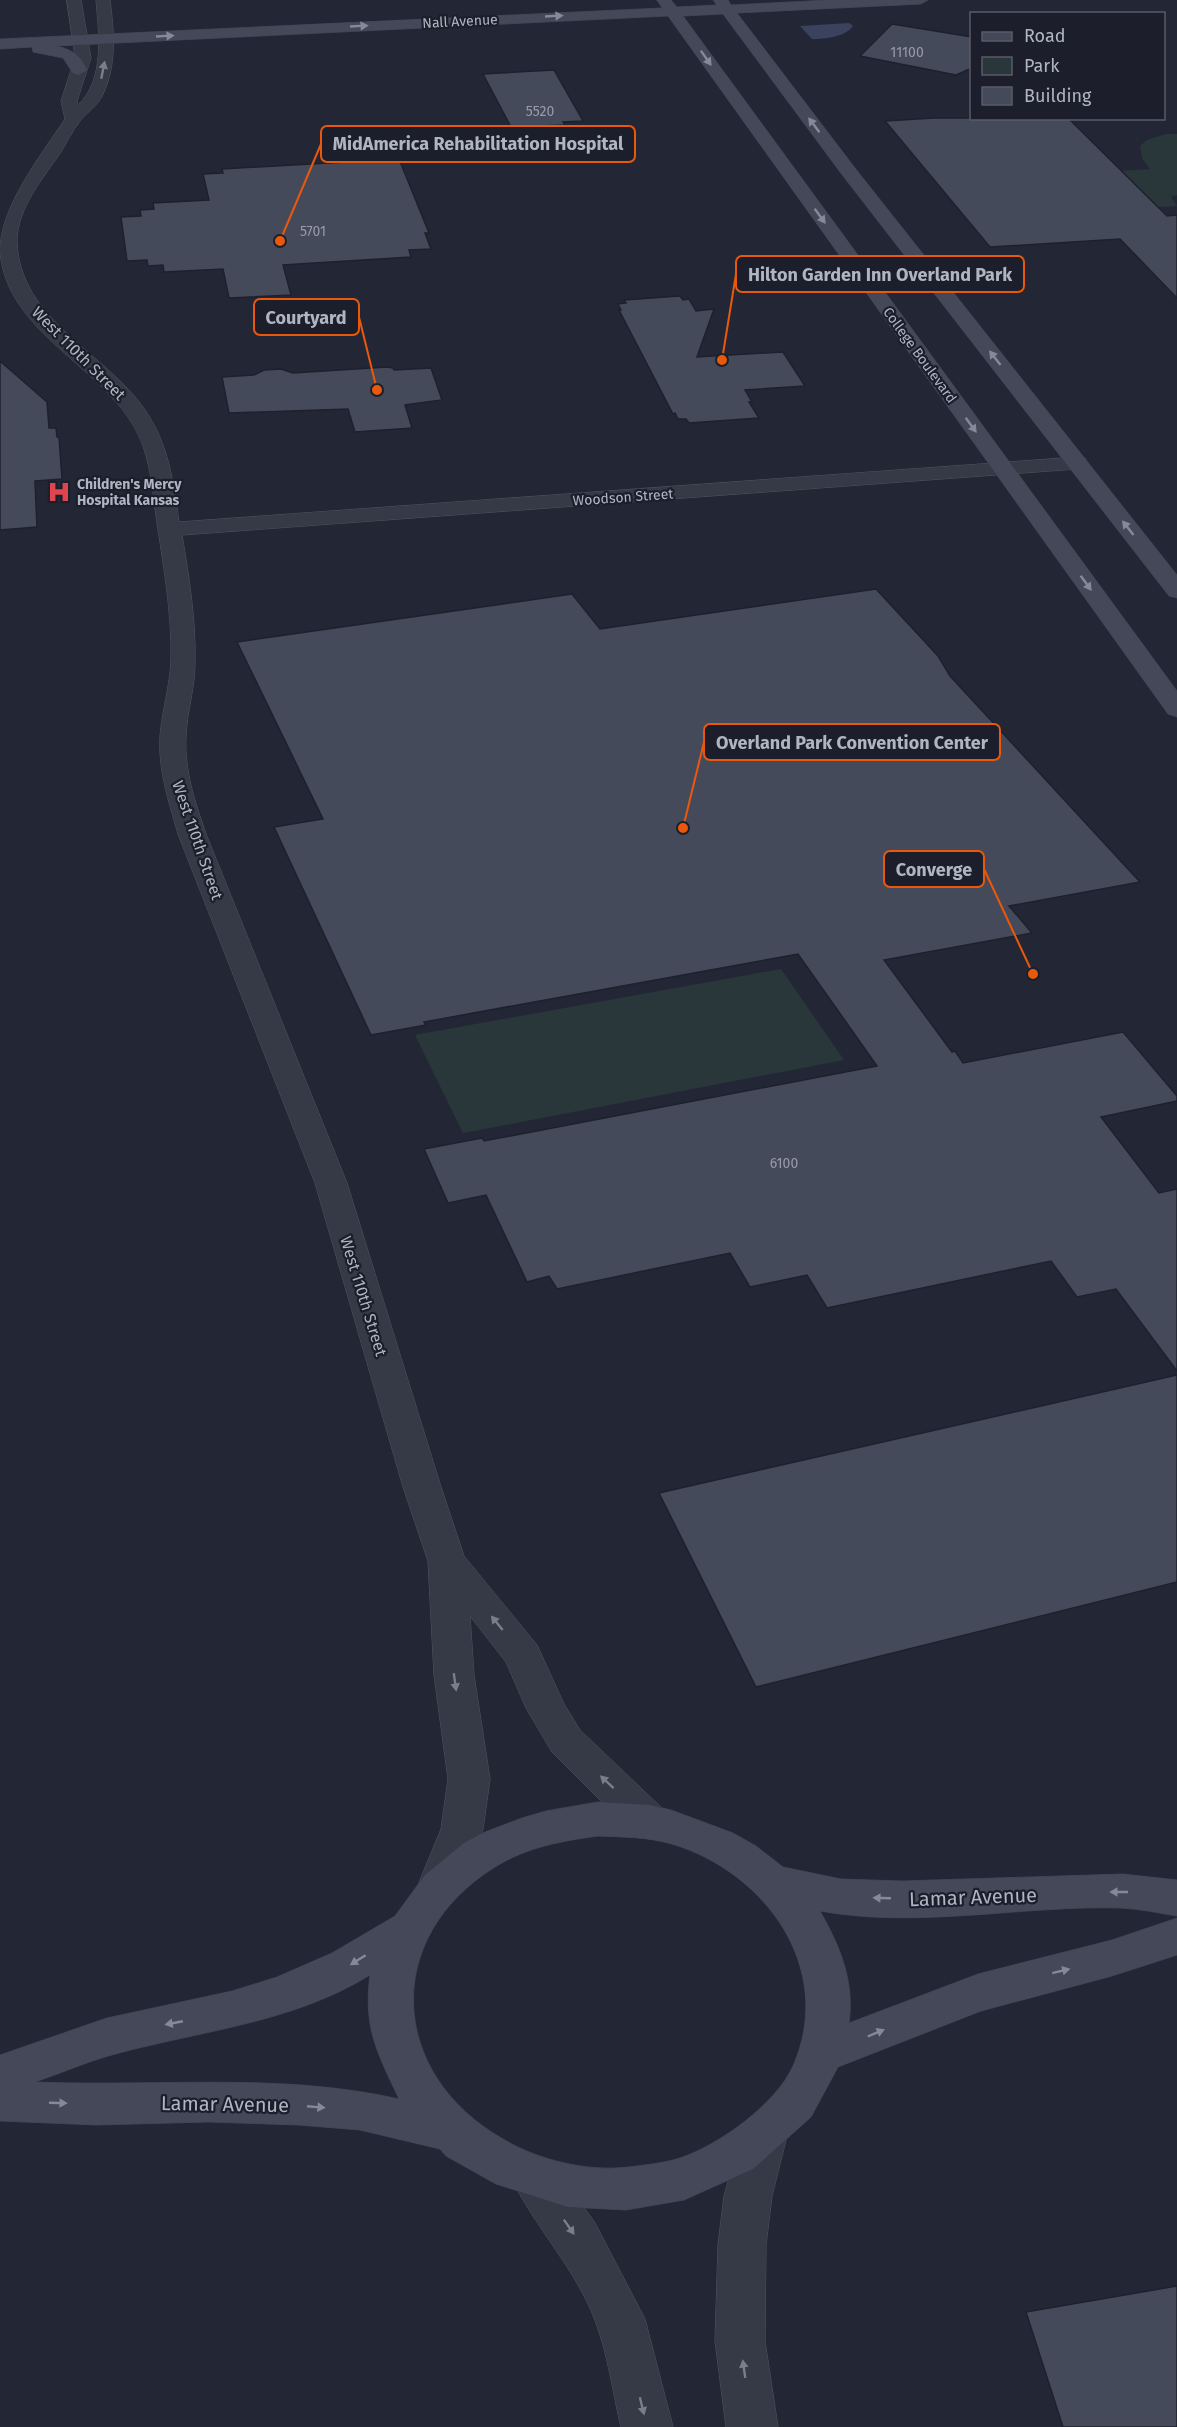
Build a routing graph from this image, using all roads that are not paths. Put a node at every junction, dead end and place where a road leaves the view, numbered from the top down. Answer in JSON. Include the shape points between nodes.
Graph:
{"nodes":[{"id":1,"x":74,"y":0,"type":"edge"},
{"id":2,"x":103,"y":0,"type":"edge"},
{"id":3,"x":921,"y":0,"type":"edge"},
{"id":4,"x":723,"y":4,"type":"edge"},
{"id":5,"x":668,"y":5,"type":"edge"},
{"id":6,"x":219,"y":18,"type":"dead end"},
{"id":7,"x":0,"y":29,"type":"edge"},
{"id":8,"x":106,"y":31,"type":"junction"},
{"id":9,"x":80,"y":33,"type":"junction"},
{"id":10,"x":0,"y":44,"type":"edge"},
{"id":11,"x":0,"y":51,"type":"edge"},
{"id":12,"x":79,"y":70,"type":"junction"},
{"id":13,"x":74,"y":118,"type":"junction"},
{"id":14,"x":1077,"y":463,"type":"junction"},
{"id":15,"x":1002,"y":468,"type":"junction"},
{"id":16,"x":170,"y":529,"type":"junction"},
{"id":17,"x":1177,"y":591,"type":"edge"},
{"id":18,"x":1177,"y":708,"type":"edge"},
{"id":19,"x":447,"y":1561,"type":"junction"},
{"id":20,"x":650,"y":1822,"type":"junction"},
{"id":21,"x":771,"y":1881,"type":"junction"},
{"id":22,"x":440,"y":1885,"type":"junction"},
{"id":23,"x":1177,"y":1898,"type":"edge"},
{"id":24,"x":407,"y":1930,"type":"junction"},
{"id":25,"x":1177,"y":1936,"type":"edge"},
{"id":26,"x":821,"y":2054,"type":"junction"},
{"id":27,"x":0,"y":2075,"type":"edge"},
{"id":28,"x":0,"y":2102,"type":"edge"},
{"id":29,"x":448,"y":2130,"type":"junction"},
{"id":30,"x":764,"y":2136,"type":"junction"},
{"id":31,"x":536,"y":2179,"type":"junction"},
{"id":32,"x":647,"y":2427,"type":"edge"},
{"id":33,"x":752,"y":2427,"type":"edge"}],
"edges":[{"from":1,"to":9,"type":"street"},
{"from":2,"to":8,"type":"street","name":"West 110th Street"},
{"from":3,"to":4,"type":"main road","name":"Nall Avenue"},
{"from":4,"to":5,"type":"main road","name":"Nall Avenue"},
{"from":14,"to":4,"type":"main road","one_way":true},
{"from":8,"to":5,"type":"main road","name":"Nall Avenue","one_way":true},
{"from":5,"to":15,"type":"main road","name":"College Boulevard","one_way":true},
{"from":6,"to":8,"type":"main road","name":"Nall Avenue"},
{"from":7,"to":9,"type":"main road","name":"Nall Avenue"},
{"from":8,"to":9,"type":"main road","name":"Nall Avenue"},
{"from":13,"to":8,"type":"street","name":"West 110th Street","one_way":true,"via":[[94,98],[102,76]]},
{"from":9,"to":10,"type":"main road","name":"Nall Avenue"},
{"from":9,"to":12,"type":"street","via":[[83,58]]},
{"from":11,"to":12,"type":"main road","via":[[62,51],[75,58]]},
{"from":12,"to":13,"type":"street","via":[[69,101]]},
{"from":13,"to":16,"type":"street","name":"West 110th Street","via":[[14,215],[8,240],[13,273],[36,314],[110,380],[142,422],[161,471]]},
{"from":14,"to":15,"type":"street","name":"Woodson Street"},
{"from":17,"to":14,"type":"main road","one_way":true},
{"from":15,"to":16,"type":"street","name":"Woodson Street"},
{"from":15,"to":18,"type":"main road","name":"College Boulevard","one_way":true},
{"from":16,"to":19,"type":"street","name":"West 110th Street","via":[[183,647],[173,734],[172,760],[177,785],[192,834],[331,1183]]},
{"from":20,"to":19,"type":"street","name":"West 110th Street","one_way":true,"via":[[566,1740],[546,1708],[523,1655]]},
{"from":19,"to":22,"type":"street","name":"West 110th Street","one_way":true,"via":[[454,1675],[469,1779],[462,1829]]},
{"from":20,"to":21,"type":"main road","via":[[695,1834]]},
{"from":20,"to":22,"type":"main road","via":[[598,1819],[554,1825],[510,1838],[468,1861]]},
{"from":23,"to":21,"type":"main road","name":"Lamar Avenue","one_way":true,"via":[[1123,1891],[913,1899],[851,1897]]},
{"from":21,"to":26,"type":"main road","via":[[802,1917],[825,1968],[829,2012]]},
{"from":22,"to":24,"type":"main road"},
{"from":24,"to":27,"type":"main road","one_way":true,"via":[[348,1966],[288,1993],[232,2010],[107,2037]]},
{"from":24,"to":29,"type":"main road","via":[[390,1983],[390,2025],[405,2073],[424,2104]]},
{"from":26,"to":25,"type":"main road","one_way":true,"via":[[1001,1986],[1148,1949]]},
{"from":26,"to":30,"type":"main road","via":[[802,2094]]},
{"from":28,"to":29,"type":"main road","name":"Lamar Avenue","one_way":true,"via":[[298,2105],[360,2110]]},
{"from":29,"to":31,"type":"main road","via":[[490,2159]]},
{"from":30,"to":31,"type":"main road","via":[[721,2164],[673,2182],[588,2189]]},
{"from":33,"to":30,"type":"street","one_way":true,"via":[[740,2341],[741,2245],[748,2196]]},
{"from":31,"to":32,"type":"street","one_way":true,"via":[[578,2239],[620,2319]]}]}
